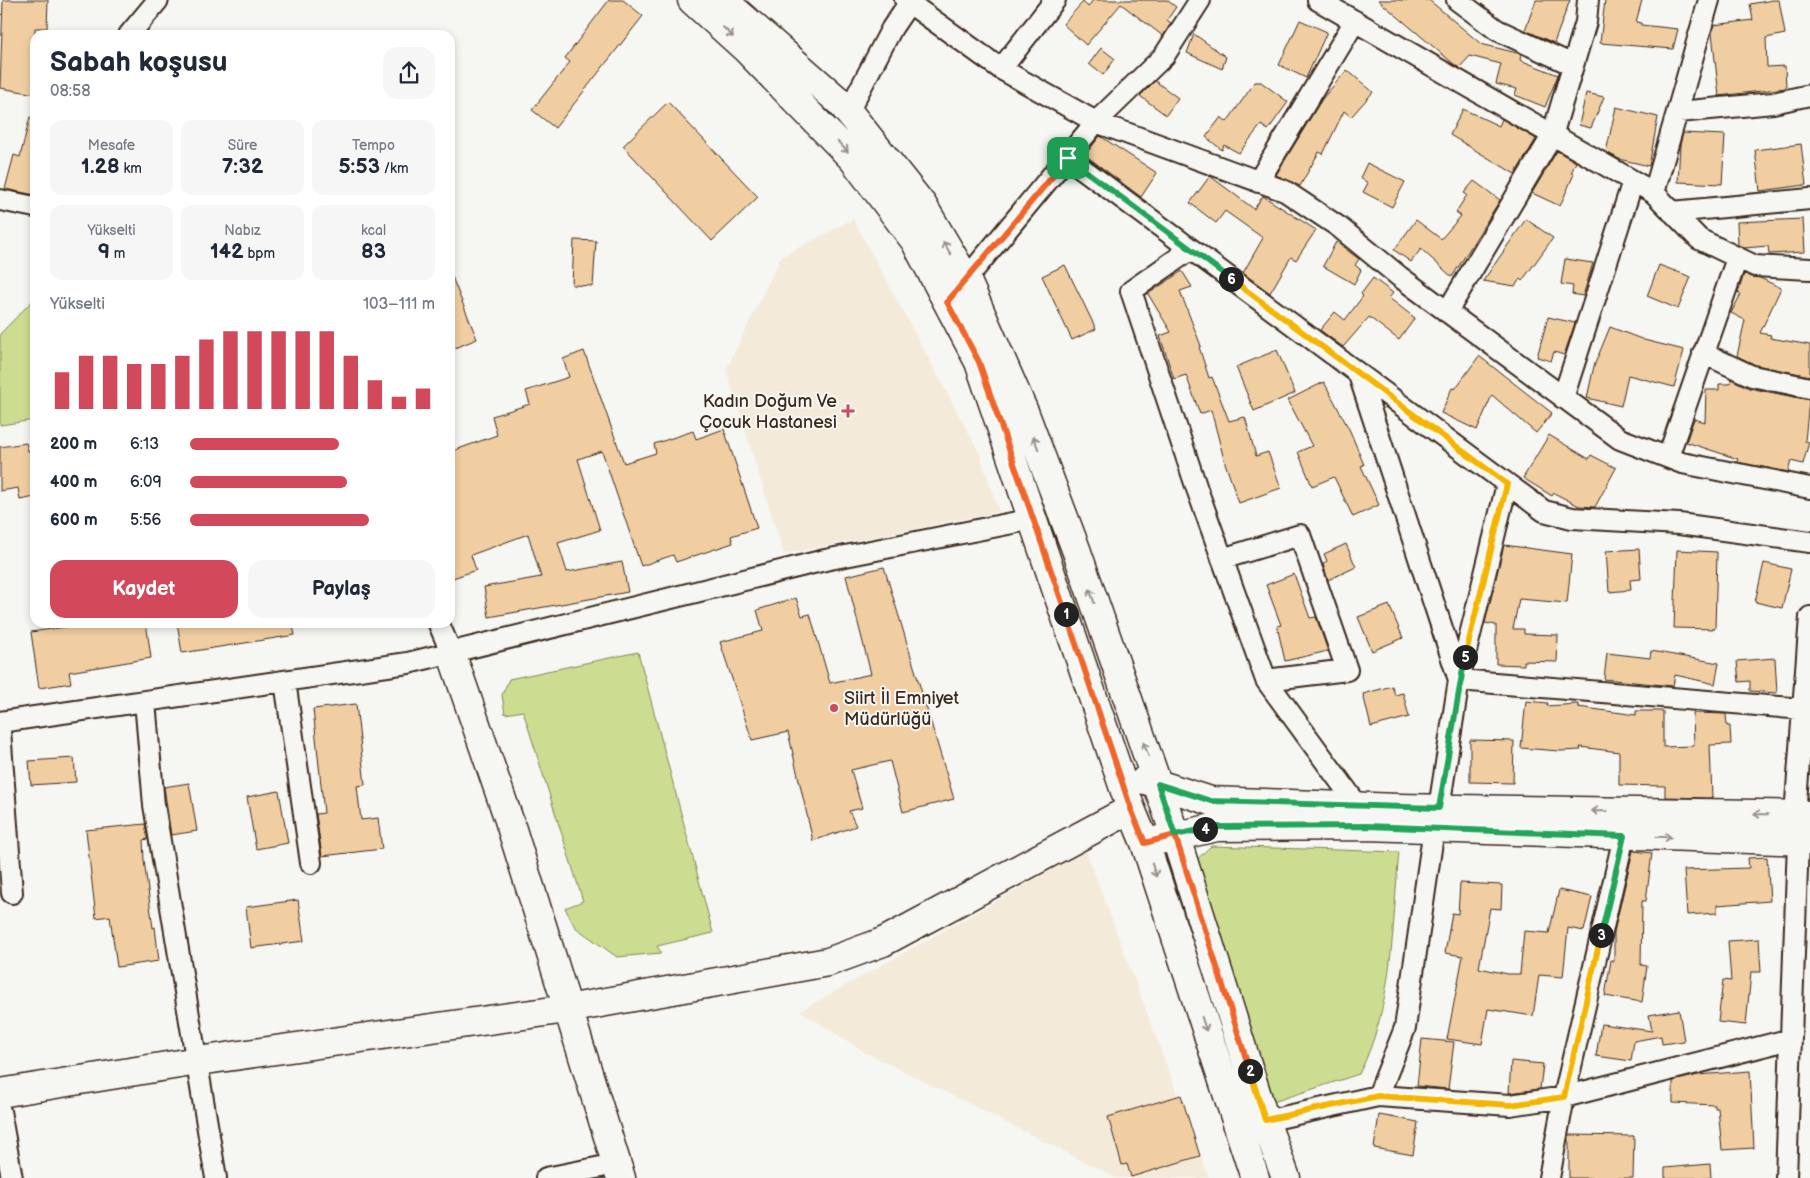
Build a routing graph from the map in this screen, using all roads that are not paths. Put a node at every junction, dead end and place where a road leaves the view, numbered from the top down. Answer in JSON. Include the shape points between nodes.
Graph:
{"nodes":[{"id":1,"x":158,"y":0,"type":"edge"},
{"id":2,"x":692,"y":0,"type":"edge"},
{"id":3,"x":723,"y":0,"type":"edge"},
{"id":4,"x":1055,"y":0,"type":"edge"},
{"id":5,"x":1200,"y":0,"type":"edge"},
{"id":6,"x":1318,"y":0,"type":"edge"},
{"id":7,"x":1457,"y":0,"type":"edge"},
{"id":8,"x":1588,"y":0,"type":"edge"},
{"id":9,"x":1709,"y":0,"type":"edge"},
{"id":10,"x":909,"y":1,"type":"edge"},
{"id":11,"x":1355,"y":21,"type":"junction"},
{"id":12,"x":133,"y":30,"type":"edge"},
{"id":13,"x":1573,"y":65,"type":"junction"},
{"id":14,"x":1000,"y":69,"type":"junction"},
{"id":15,"x":1810,"y":95,"type":"edge"},
{"id":16,"x":848,"y":112,"type":"junction"},
{"id":17,"x":1679,"y":112,"type":"junction"},
{"id":18,"x":1096,"y":122,"type":"junction"},
{"id":19,"x":1552,"y":136,"type":"junction"},
{"id":20,"x":1068,"y":158,"type":"junction"},
{"id":21,"x":1633,"y":181,"type":"junction"},
{"id":22,"x":1258,"y":182,"type":"junction"},
{"id":23,"x":1654,"y":193,"type":"junction"},
{"id":24,"x":1810,"y":199,"type":"edge"},
{"id":25,"x":0,"y":200,"type":"edge"},
{"id":26,"x":30,"y":206,"type":"edge"},
{"id":27,"x":1672,"y":212,"type":"junction"},
{"id":28,"x":1191,"y":249,"type":"junction"},
{"id":29,"x":1737,"y":258,"type":"junction"},
{"id":30,"x":1810,"y":269,"type":"edge"},
{"id":31,"x":966,"y":280,"type":"junction"},
{"id":32,"x":947,"y":302,"type":"junction"},
{"id":33,"x":1446,"y":312,"type":"junction"},
{"id":34,"x":1703,"y":353,"type":"junction"},
{"id":35,"x":1359,"y":375,"type":"junction"},
{"id":36,"x":1810,"y":388,"type":"edge"},
{"id":37,"x":1563,"y":398,"type":"junction"},
{"id":38,"x":1668,"y":457,"type":"junction"},
{"id":39,"x":1507,"y":484,"type":"junction"},
{"id":40,"x":1810,"y":488,"type":"edge"},
{"id":41,"x":1033,"y":519,"type":"junction"},
{"id":42,"x":1810,"y":542,"type":"edge"},
{"id":43,"x":1222,"y":559,"type":"junction"},
{"id":44,"x":1810,"y":618,"type":"edge"},
{"id":45,"x":441,"y":628,"type":"edge"},
{"id":46,"x":451,"y":652,"type":"junction"},
{"id":47,"x":1266,"y":680,"type":"junction"},
{"id":48,"x":1459,"y":680,"type":"junction"},
{"id":49,"x":285,"y":681,"type":"junction"},
{"id":50,"x":145,"y":701,"type":"junction"},
{"id":51,"x":1802,"y":709,"type":"junction"},
{"id":52,"x":0,"y":722,"type":"edge"},
{"id":53,"x":0,"y":730,"type":"edge"},
{"id":54,"x":1121,"y":773,"type":"junction"},
{"id":55,"x":1158,"y":784,"type":"junction"},
{"id":56,"x":1358,"y":806,"type":"junction"},
{"id":57,"x":1131,"y":809,"type":"junction"},
{"id":58,"x":1437,"y":818,"type":"junction"},
{"id":59,"x":1803,"y":828,"type":"edge"},
{"id":60,"x":1175,"y":835,"type":"junction"},
{"id":61,"x":1624,"y":836,"type":"junction"},
{"id":62,"x":1145,"y":843,"type":"junction"},
{"id":63,"x":310,"y":863,"type":"dead end"},
{"id":64,"x":12,"y":893,"type":"dead end"},
{"id":65,"x":567,"y":1009,"type":"junction"},
{"id":66,"x":1791,"y":1039,"type":"junction"},
{"id":67,"x":198,"y":1061,"type":"junction"},
{"id":68,"x":0,"y":1093,"type":"edge"},
{"id":69,"x":1378,"y":1096,"type":"junction"},
{"id":70,"x":1564,"y":1097,"type":"junction"},
{"id":71,"x":0,"y":1111,"type":"edge"},
{"id":72,"x":1265,"y":1120,"type":"junction"},
{"id":73,"x":619,"y":1171,"type":"edge"},
{"id":74,"x":12,"y":1178,"type":"edge"},
{"id":75,"x":216,"y":1178,"type":"edge"},
{"id":76,"x":546,"y":1178,"type":"edge"},
{"id":77,"x":1255,"y":1178,"type":"edge"},
{"id":78,"x":1286,"y":1178,"type":"edge"},
{"id":79,"x":1549,"y":1178,"type":"edge"},
{"id":80,"x":1786,"y":1178,"type":"edge"}],
"edges":[{"from":1,"to":12,"type":"street"},
{"from":2,"to":32,"type":"street","one_way":true,"via":[[745,48],[853,158],[915,242]]},
{"from":3,"to":16,"type":"street"},
{"from":4,"to":14,"type":"street"},
{"from":5,"to":18,"type":"street","via":[[1164,56]]},
{"from":6,"to":11,"type":"street"},
{"from":7,"to":13,"type":"street","via":[[1497,30]]},
{"from":8,"to":13,"type":"street","via":[[1586,22]]},
{"from":9,"to":17,"type":"street"},
{"from":10,"to":14,"type":"street"},
{"from":10,"to":16,"type":"street"},
{"from":11,"to":19,"type":"street"},
{"from":11,"to":22,"type":"street"},
{"from":13,"to":19,"type":"street"},
{"from":14,"to":18,"type":"street"},
{"from":15,"to":17,"type":"street","via":[[1773,103]]},
{"from":31,"to":16,"type":"street","one_way":true,"via":[[923,206]]},
{"from":17,"to":23,"type":"street"},
{"from":18,"to":20,"type":"street"},
{"from":18,"to":22,"type":"street"},
{"from":19,"to":21,"type":"street"},
{"from":19,"to":33,"type":"street"},
{"from":20,"to":28,"type":"street"},
{"from":20,"to":31,"type":"street"},
{"from":21,"to":23,"type":"street"},
{"from":21,"to":37,"type":"street"},
{"from":22,"to":33,"type":"street","via":[[1285,191],[1339,227]]},
{"from":23,"to":27,"type":"street"},
{"from":24,"to":27,"type":"street"},
{"from":25,"to":26,"type":"street"},
{"from":27,"to":29,"type":"street","via":[[1699,239]]},
{"from":28,"to":35,"type":"street"},
{"from":28,"to":43,"type":"street","via":[[1131,292]]},
{"from":29,"to":30,"type":"street","via":[[1755,266]]},
{"from":29,"to":34,"type":"street"},
{"from":31,"to":32,"type":"street"},
{"from":55,"to":31,"type":"street","one_way":true,"via":[[1025,414]]},
{"from":32,"to":41,"type":"street","via":[[979,362]]},
{"from":33,"to":37,"type":"street"},
{"from":34,"to":36,"type":"street","via":[[1752,376]]},
{"from":34,"to":38,"type":"street"},
{"from":35,"to":39,"type":"street"},
{"from":35,"to":48,"type":"street"},
{"from":37,"to":38,"type":"street","via":[[1620,439]]},
{"from":38,"to":40,"type":"street","via":[[1682,463]]},
{"from":39,"to":42,"type":"street","via":[[1544,510],[1572,518],[1679,524]]},
{"from":39,"to":48,"type":"street"},
{"from":41,"to":46,"type":"street","via":[[825,560]]},
{"from":41,"to":54,"type":"street"},
{"from":43,"to":47,"type":"street"},
{"from":43,"to":47,"type":"street","via":[[1300,535],[1347,670]]},
{"from":44,"to":51,"type":"street"},
{"from":45,"to":46,"type":"street"},
{"from":46,"to":49,"type":"street","via":[[408,663]]},
{"from":46,"to":65,"type":"street","via":[[509,820]]},
{"from":47,"to":56,"type":"street"},
{"from":48,"to":51,"type":"street"},
{"from":48,"to":58,"type":"street"},
{"from":49,"to":50,"type":"street"},
{"from":49,"to":63,"type":"street"},
{"from":50,"to":52,"type":"street"},
{"from":50,"to":67,"type":"street","via":[[154,805]]},
{"from":51,"to":59,"type":"street"},
{"from":53,"to":64,"type":"street"},
{"from":54,"to":55,"type":"street"},
{"from":54,"to":57,"type":"street"},
{"from":55,"to":56,"type":"street","via":[[1211,801]]},
{"from":55,"to":60,"type":"street"},
{"from":56,"to":58,"type":"street"},
{"from":57,"to":62,"type":"street"},
{"from":57,"to":65,"type":"street","via":[[883,942],[828,962]]},
{"from":59,"to":58,"type":"street","one_way":true},
{"from":58,"to":60,"type":"street","via":[[1367,826],[1217,827]]},
{"from":58,"to":61,"type":"street"},
{"from":58,"to":69,"type":"street","via":[[1405,1028]]},
{"from":61,"to":59,"type":"street","one_way":true},
{"from":59,"to":66,"type":"street"},
{"from":60,"to":62,"type":"street"},
{"from":60,"to":72,"type":"street"},
{"from":61,"to":70,"type":"street"},
{"from":62,"to":77,"type":"street","one_way":true},
{"from":65,"to":67,"type":"street"},
{"from":65,"to":73,"type":"street"},
{"from":66,"to":70,"type":"street"},
{"from":66,"to":80,"type":"street"},
{"from":67,"to":68,"type":"street"},
{"from":67,"to":75,"type":"street"},
{"from":69,"to":70,"type":"street","via":[[1510,1105]]},
{"from":69,"to":72,"type":"street"},
{"from":70,"to":79,"type":"street"},
{"from":71,"to":74,"type":"street"},
{"from":72,"to":78,"type":"street"},
{"from":73,"to":76,"type":"street"}]}
